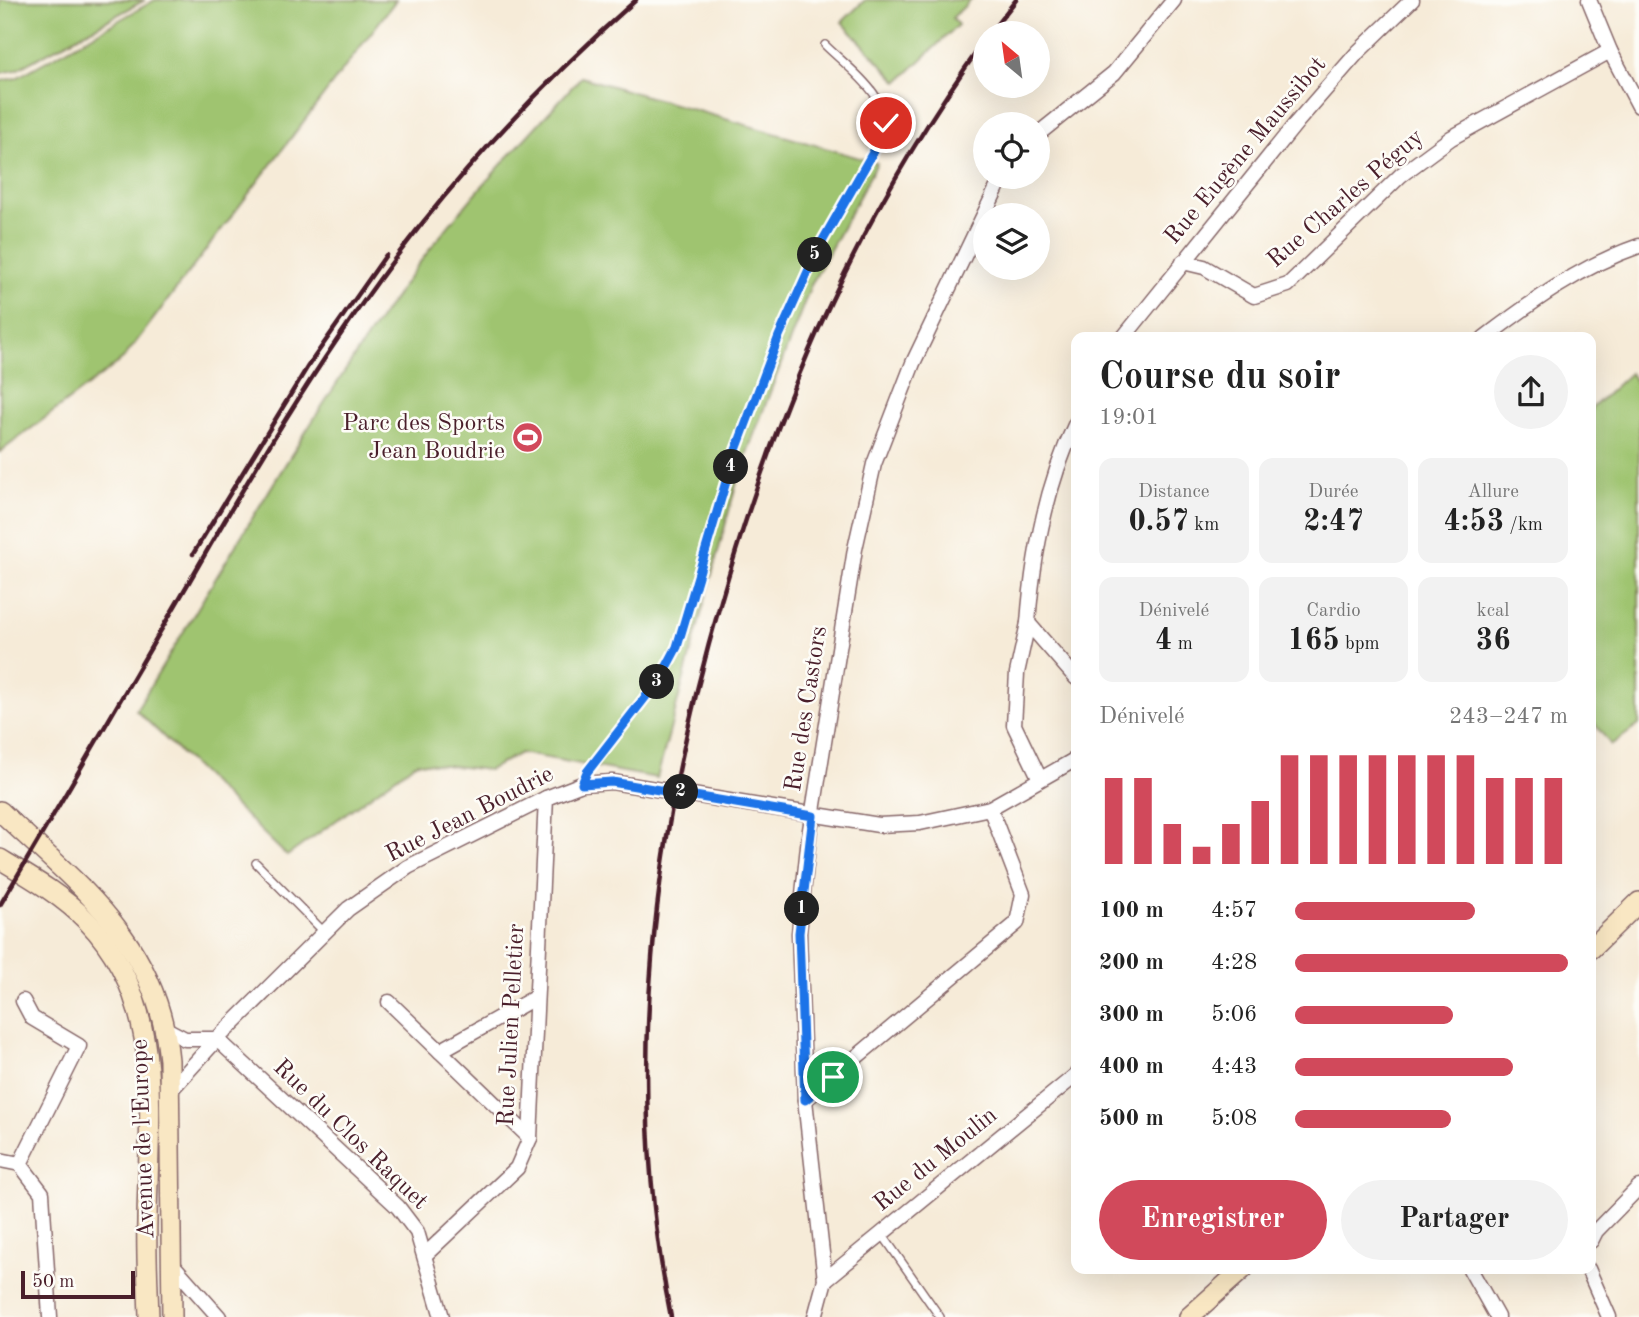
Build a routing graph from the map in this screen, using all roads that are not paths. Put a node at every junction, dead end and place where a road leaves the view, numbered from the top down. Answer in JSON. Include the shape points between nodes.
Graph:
{"nodes":[{"id":1,"x":1174,"y":0,"type":"edge"},
{"id":2,"x":1412,"y":0,"type":"edge"},
{"id":3,"x":1589,"y":0,"type":"edge"},
{"id":4,"x":825,"y":45,"type":"dead end"},
{"id":5,"x":1610,"y":51,"type":"junction"},
{"id":6,"x":1639,"y":106,"type":"edge"},
{"id":7,"x":1050,"y":124,"type":"edge"},
{"id":8,"x":996,"y":189,"type":"edge"},
{"id":9,"x":1639,"y":246,"type":"edge"},
{"id":10,"x":1183,"y":262,"type":"junction"},
{"id":11,"x":1129,"y":332,"type":"edge"},
{"id":12,"x":1492,"y":332,"type":"edge"},
{"id":13,"x":1071,"y":437,"type":"edge"},
{"id":14,"x":1028,"y":623,"type":"junction"},
{"id":15,"x":1071,"y":672,"type":"edge"},
{"id":16,"x":1071,"y":761,"type":"edge"},
{"id":17,"x":1040,"y":779,"type":"junction"},
{"id":18,"x":582,"y":784,"type":"junction"},
{"id":19,"x":546,"y":798,"type":"junction"},
{"id":20,"x":990,"y":808,"type":"junction"},
{"id":21,"x":0,"y":811,"type":"edge"},
{"id":22,"x":813,"y":816,"type":"junction"},
{"id":23,"x":0,"y":859,"type":"edge"},
{"id":24,"x":256,"y":863,"type":"dead end"},
{"id":25,"x":1639,"y":902,"type":"edge"},
{"id":26,"x":325,"y":932,"type":"junction"},
{"id":27,"x":1596,"y":944,"type":"edge"},
{"id":28,"x":536,"y":997,"type":"junction"},
{"id":29,"x":23,"y":1001,"type":"dead end"},
{"id":30,"x":389,"y":1002,"type":"dead end"},
{"id":31,"x":166,"y":1029,"type":"junction"},
{"id":32,"x":217,"y":1039,"type":"junction"},
{"id":33,"x":440,"y":1051,"type":"junction"},
{"id":34,"x":1071,"y":1079,"type":"edge"},
{"id":35,"x":169,"y":1092,"type":"junction"},
{"id":36,"x":805,"y":1100,"type":"junction"},
{"id":37,"x":530,"y":1138,"type":"junction"},
{"id":38,"x":0,"y":1160,"type":"edge"},
{"id":39,"x":20,"y":1164,"type":"junction"},
{"id":40,"x":1639,"y":1187,"type":"edge"},
{"id":41,"x":1596,"y":1231,"type":"edge"},
{"id":42,"x":882,"y":1234,"type":"junction"},
{"id":43,"x":426,"y":1254,"type":"junction"},
{"id":44,"x":172,"y":1264,"type":"junction"},
{"id":45,"x":1237,"y":1274,"type":"edge"},
{"id":46,"x":1473,"y":1274,"type":"edge"},
{"id":47,"x":1590,"y":1274,"type":"edge"},
{"id":48,"x":825,"y":1280,"type":"junction"},
{"id":49,"x":50,"y":1317,"type":"edge"},
{"id":50,"x":149,"y":1317,"type":"edge"},
{"id":51,"x":172,"y":1317,"type":"edge"},
{"id":52,"x":219,"y":1317,"type":"edge"},
{"id":53,"x":442,"y":1317,"type":"edge"},
{"id":54,"x":815,"y":1317,"type":"edge"},
{"id":55,"x":940,"y":1317,"type":"edge"},
{"id":56,"x":1189,"y":1317,"type":"edge"},
{"id":57,"x":1497,"y":1317,"type":"edge"},
{"id":58,"x":1609,"y":1317,"type":"edge"}],
"edges":[{"from":1,"to":7,"type":"street","via":[[1114,73]]},
{"from":2,"to":10,"type":"street","name":"Rue Eugène Maussibot","via":[[1358,52]]},
{"from":3,"to":5,"type":"street"},
{"from":4,"to":18,"type":"lane","via":[[876,96],[884,111],[883,135],[819,247],[775,346],[733,458],[674,654]]},
{"from":5,"to":6,"type":"street"},
{"from":5,"to":10,"type":"street","name":"Rue Charles Péguy","via":[[1451,138],[1401,175],[1288,285],[1255,296],[1204,267]]},
{"from":8,"to":22,"type":"street","name":"Rue des Castors","via":[[914,363],[874,464],[855,549]]},
{"from":9,"to":12,"type":"street","via":[[1605,258],[1556,285]]},
{"from":10,"to":11,"type":"street","name":"Rue Eugène Maussibot"},
{"from":13,"to":14,"type":"street","via":[[1036,551]]},
{"from":14,"to":15,"type":"street"},
{"from":14,"to":17,"type":"street","via":[[1017,673],[1014,725]]},
{"from":16,"to":17,"type":"street","name":"Rue Jean Boudrie"},
{"from":17,"to":20,"type":"street","name":"Rue Jean Boudrie"},
{"from":18,"to":19,"type":"street","name":"Rue Jean Boudrie"},
{"from":18,"to":22,"type":"street","name":"Rue Jean Boudrie","via":[[612,782]]},
{"from":19,"to":26,"type":"street","name":"Rue Jean Boudrie","via":[[408,867],[348,909]]},
{"from":19,"to":28,"type":"street","name":"Rue Julien Pelletier"},
{"from":20,"to":22,"type":"street","name":"Rue Jean Boudrie","via":[[920,823],[879,825]]},
{"from":20,"to":36,"type":"street","via":[[1023,894],[1017,923]]},
{"from":21,"to":31,"type":"main road","name":"Avenue de l'Europe","via":[[94,898],[118,927],[146,970]]},
{"from":22,"to":36,"type":"street","name":"Rue des Castors","via":[[799,933]]},
{"from":23,"to":50,"type":"main road","name":"Avenue de l'Europe","via":[[88,921],[114,955],[143,1022],[150,1064]]},
{"from":24,"to":26,"type":"lane"},
{"from":25,"to":27,"type":"main road"},
{"from":26,"to":32,"type":"street","name":"Rue Jean Boudrie"},
{"from":28,"to":33,"type":"street"},
{"from":28,"to":37,"type":"street","name":"Rue Julien Pelletier"},
{"from":29,"to":39,"type":"street","via":[[32,1018],[79,1046]]},
{"from":30,"to":33,"type":"street"},
{"from":31,"to":32,"type":"street","via":[[185,1039]]},
{"from":31,"to":35,"type":"main road","name":"Avenue de l'Europe"},
{"from":32,"to":35,"type":"street","name":"Rue Jean Boudrie"},
{"from":32,"to":43,"type":"street","name":"Rue du Clos Raquet","via":[[397,1207],[417,1232]]},
{"from":33,"to":37,"type":"street"},
{"from":34,"to":42,"type":"street","name":"Rue du Moulin"},
{"from":35,"to":44,"type":"main road","name":"Avenue de l'Europe"},
{"from":36,"to":48,"type":"street","name":"Rue des Castors"},
{"from":37,"to":43,"type":"street","name":"Rue Julien Pelletier","via":[[517,1168]]},
{"from":38,"to":39,"type":"street"},
{"from":39,"to":49,"type":"street","via":[[42,1193]]},
{"from":40,"to":41,"type":"street"},
{"from":42,"to":48,"type":"street","name":"Rue du Moulin"},
{"from":42,"to":55,"type":"lane"},
{"from":43,"to":53,"type":"street","name":"Rue du Clos Raquet"},
{"from":44,"to":51,"type":"main road","name":"Avenue de l'Europe"},
{"from":44,"to":52,"type":"street"},
{"from":45,"to":56,"type":"main road"},
{"from":46,"to":57,"type":"street"},
{"from":47,"to":58,"type":"street"},
{"from":48,"to":54,"type":"street","name":"Rue des Castors"}]}
